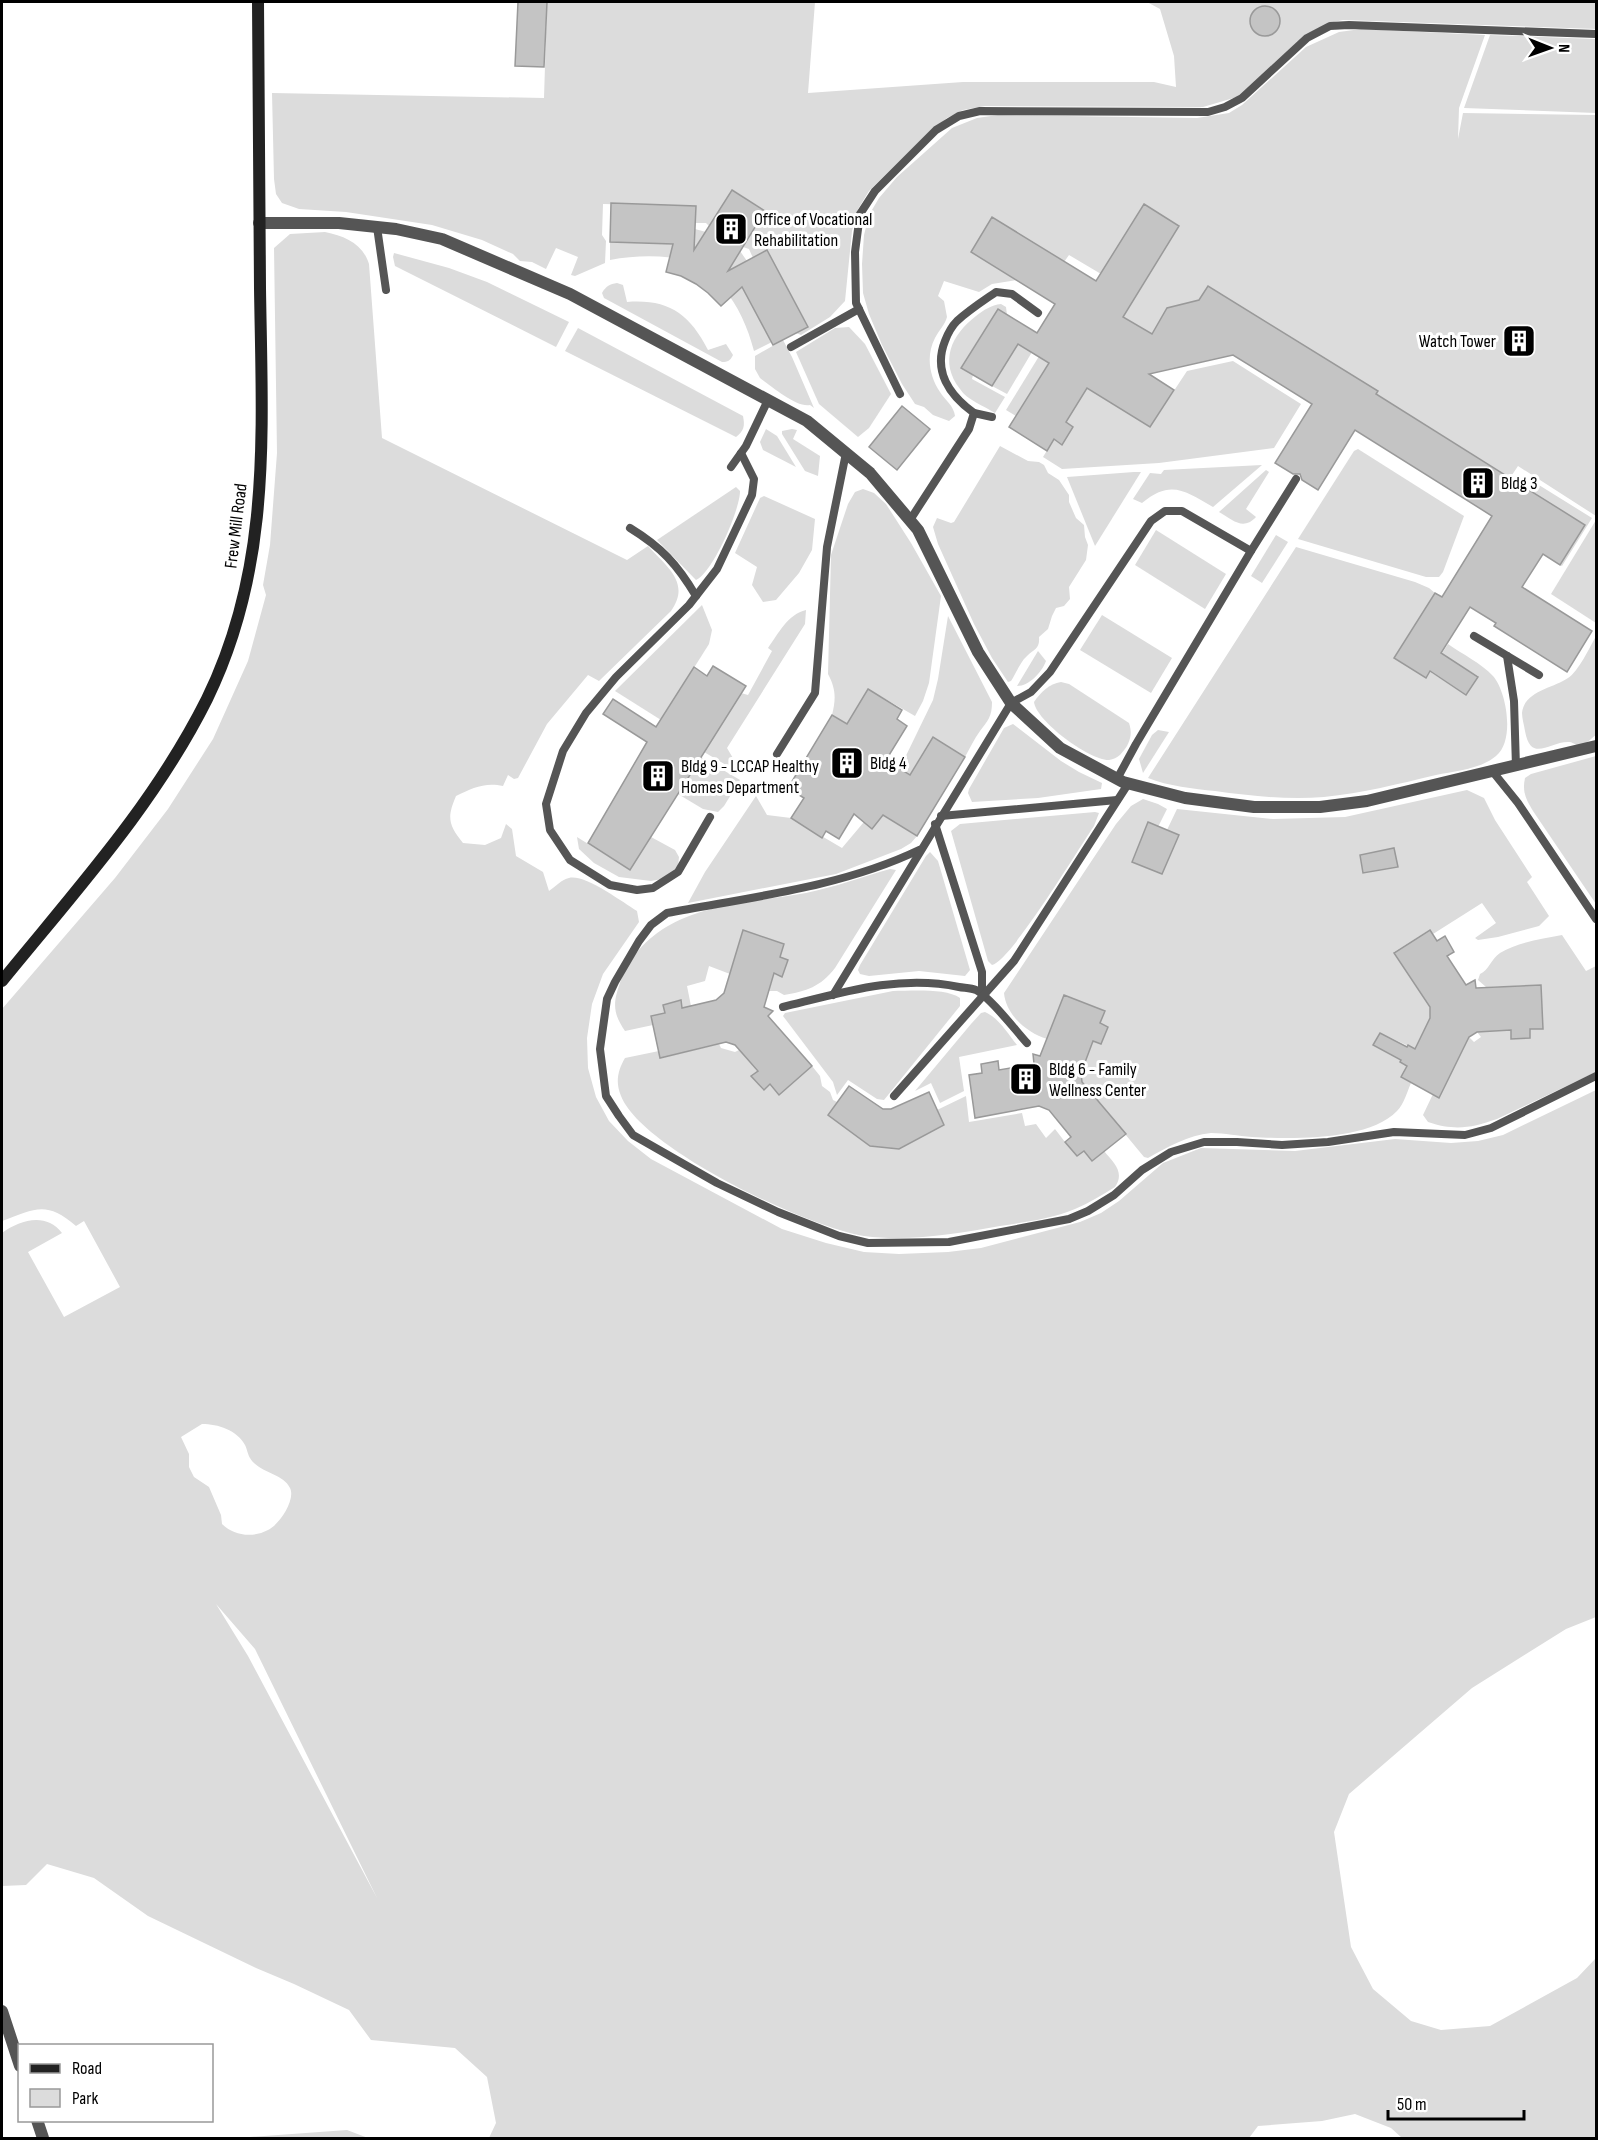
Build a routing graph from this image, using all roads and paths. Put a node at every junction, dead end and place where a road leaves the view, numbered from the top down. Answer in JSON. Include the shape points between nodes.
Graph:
{"nodes":[{"id":1,"x":258,"y":2,"type":"edge"},
{"id":2,"x":1596,"y":34,"type":"edge"},
{"id":3,"x":259,"y":223,"type":"junction"},
{"id":4,"x":377,"y":227,"type":"junction"},
{"id":5,"x":386,"y":290,"type":"dead end"},
{"id":6,"x":859,"y":309,"type":"junction"},
{"id":7,"x":1038,"y":313,"type":"dead end"},
{"id":8,"x":791,"y":347,"type":"dead end"},
{"id":9,"x":900,"y":393,"type":"dead end"},
{"id":10,"x":768,"y":400,"type":"junction"},
{"id":11,"x":974,"y":413,"type":"junction"},
{"id":12,"x":993,"y":417,"type":"dead end"},
{"id":13,"x":741,"y":453,"type":"junction"},
{"id":14,"x":846,"y":453,"type":"junction"},
{"id":15,"x":731,"y":467,"type":"dead end"},
{"id":16,"x":1296,"y":479,"type":"dead end"},
{"id":17,"x":910,"y":520,"type":"junction"},
{"id":18,"x":630,"y":528,"type":"dead end"},
{"id":19,"x":1251,"y":551,"type":"junction"},
{"id":20,"x":696,"y":596,"type":"junction"},
{"id":21,"x":1474,"y":636,"type":"dead end"},
{"id":22,"x":1507,"y":656,"type":"junction"},
{"id":23,"x":1539,"y":675,"type":"dead end"},
{"id":24,"x":1011,"y":703,"type":"junction"},
{"id":25,"x":1596,"y":746,"type":"edge"},
{"id":26,"x":777,"y":754,"type":"dead end"},
{"id":27,"x":1516,"y":767,"type":"junction"},
{"id":28,"x":1493,"y":772,"type":"junction"},
{"id":29,"x":1122,"y":782,"type":"junction"},
{"id":30,"x":1118,"y":801,"type":"junction"},
{"id":31,"x":941,"y":816,"type":"junction"},
{"id":32,"x":710,"y":817,"type":"dead end"},
{"id":33,"x":935,"y":824,"type":"junction"},
{"id":34,"x":919,"y":850,"type":"junction"},
{"id":35,"x":1596,"y":919,"type":"edge"},
{"id":36,"x":2,"y":981,"type":"edge"},
{"id":37,"x":832,"y":995,"type":"junction"},
{"id":38,"x":982,"y":995,"type":"junction"},
{"id":39,"x":783,"y":1007,"type":"dead end"},
{"id":40,"x":1027,"y":1043,"type":"dead end"},
{"id":41,"x":1596,"y":1076,"type":"edge"},
{"id":42,"x":894,"y":1096,"type":"dead end"},
{"id":43,"x":2,"y":2011,"type":"edge"},
{"id":44,"x":18,"y":2060,"type":"edge"},
{"id":45,"x":37,"y":2122,"type":"edge"},
{"id":46,"x":43,"y":2139,"type":"edge"}],
"edges":[{"from":1,"to":3,"type":"street","name":"Frew Mill Road"},
{"from":2,"to":6,"type":"lane","via":[[1330,26],[1307,38],[1242,98],[1208,112],[980,111],[959,116],[936,130],[875,191],[860,214],[854,277]]},
{"from":3,"to":4,"type":"street"},
{"from":3,"to":36,"type":"street","name":"Frew Mill Road","via":[[261,489],[253,555],[227,651],[208,696],[155,790]]},
{"from":4,"to":5,"type":"lane"},
{"from":4,"to":10,"type":"street","via":[[442,239],[570,294]]},
{"from":6,"to":8,"type":"lane"},
{"from":6,"to":9,"type":"lane"},
{"from":7,"to":11,"type":"lane","via":[[1012,294],[996,292],[957,321],[949,332],[941,352],[941,371],[960,403]]},
{"from":10,"to":13,"type":"lane"},
{"from":10,"to":14,"type":"street","via":[[807,421]]},
{"from":11,"to":12,"type":"lane"},
{"from":11,"to":17,"type":"lane","via":[[969,429]]},
{"from":13,"to":15,"type":"lane"},
{"from":13,"to":20,"type":"lane","via":[[754,480],[752,495],[717,569]]},
{"from":14,"to":17,"type":"street","via":[[870,473]]},
{"from":14,"to":26,"type":"lane","via":[[827,547],[814,693]]},
{"from":16,"to":19,"type":"lane"},
{"from":17,"to":24,"type":"street","via":[[978,652]]},
{"from":18,"to":20,"type":"lane","via":[[653,542],[681,571]]},
{"from":19,"to":24,"type":"lane","via":[[1182,511],[1165,511],[1151,521],[1050,672],[1031,692]]},
{"from":19,"to":29,"type":"lane","via":[[1136,744]]},
{"from":20,"to":32,"type":"lane","via":[[586,713],[563,751],[546,804],[550,830],[570,860],[610,885],[637,891],[653,888],[678,872]]},
{"from":21,"to":22,"type":"lane"},
{"from":22,"to":23,"type":"lane"},
{"from":22,"to":27,"type":"lane","via":[[1514,701]]},
{"from":24,"to":29,"type":"street","via":[[1060,748]]},
{"from":24,"to":31,"type":"lane"},
{"from":25,"to":27,"type":"street"},
{"from":27,"to":28,"type":"street"},
{"from":28,"to":29,"type":"street","via":[[1367,801],[1320,807],[1254,807],[1185,798]]},
{"from":28,"to":35,"type":"lane"},
{"from":29,"to":30,"type":"lane"},
{"from":30,"to":31,"type":"lane"},
{"from":30,"to":38,"type":"lane","via":[[1014,961]]},
{"from":31,"to":33,"type":"lane"},
{"from":33,"to":34,"type":"lane"},
{"from":33,"to":38,"type":"lane","via":[[982,972]]},
{"from":34,"to":37,"type":"lane"},
{"from":34,"to":41,"type":"lane","via":[[837,879],[667,913],[651,925],[627,959],[607,999],[600,1048],[606,1096],[633,1135],[717,1183],[839,1236],[868,1243],[949,1242],[1069,1219],[1114,1195],[1142,1170],[1171,1152],[1204,1142],[1282,1145],[1394,1132],[1465,1135],[1491,1128]]},
{"from":37,"to":38,"type":"lane","via":[[919,982],[976,990]]},
{"from":37,"to":39,"type":"lane"},
{"from":38,"to":40,"type":"lane"},
{"from":38,"to":42,"type":"lane"},
{"from":43,"to":44,"type":"street"},
{"from":45,"to":46,"type":"street"}]}
